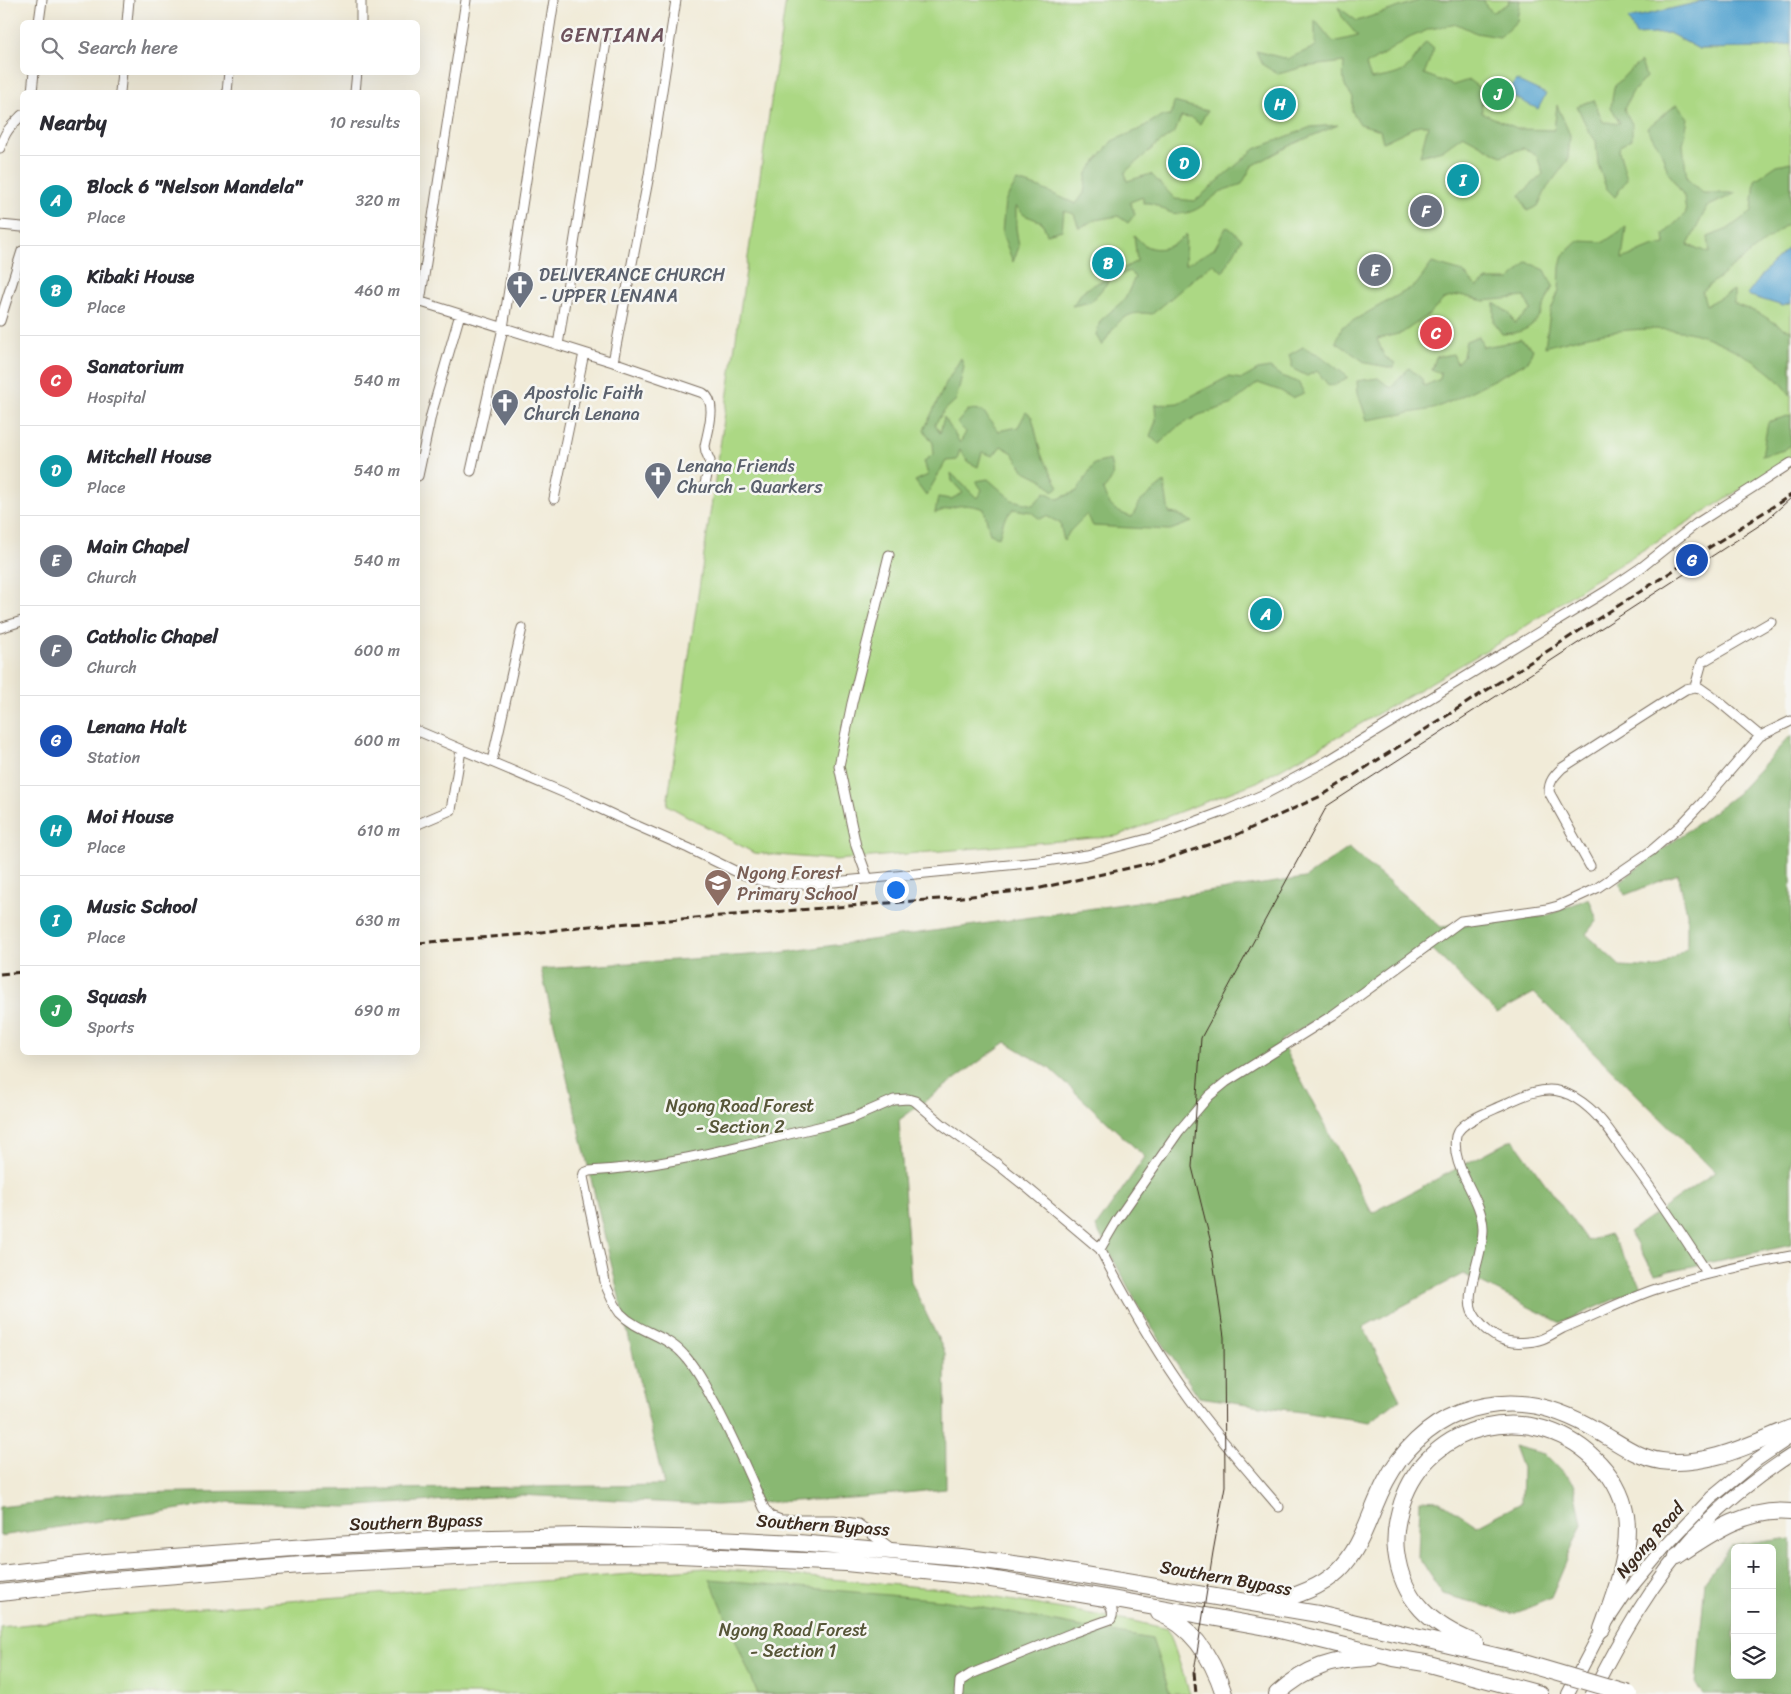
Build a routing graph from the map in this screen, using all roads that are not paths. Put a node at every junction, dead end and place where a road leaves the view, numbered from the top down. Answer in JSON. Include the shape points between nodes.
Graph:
{"nodes":[{"id":1,"x":42,"y":0,"type":"edge"},
{"id":2,"x":129,"y":0,"type":"edge"},
{"id":3,"x":361,"y":0,"type":"edge"},
{"id":4,"x":466,"y":0,"type":"edge"},
{"id":5,"x":554,"y":0,"type":"edge"},
{"id":6,"x":676,"y":0,"type":"edge"},
{"id":7,"x":39,"y":20,"type":"edge"},
{"id":8,"x":127,"y":20,"type":"edge"},
{"id":9,"x":361,"y":20,"type":"edge"},
{"id":10,"x":606,"y":42,"type":"dead end"},
{"id":11,"x":34,"y":75,"type":"edge"},
{"id":12,"x":122,"y":75,"type":"edge"},
{"id":13,"x":230,"y":75,"type":"edge"},
{"id":14,"x":357,"y":75,"type":"edge"},
{"id":15,"x":32,"y":90,"type":"edge"},
{"id":16,"x":120,"y":90,"type":"edge"},
{"id":17,"x":227,"y":90,"type":"edge"},
{"id":18,"x":355,"y":90,"type":"edge"},
{"id":19,"x":20,"y":117,"type":"edge"},
{"id":20,"x":0,"y":148,"type":"edge"},
{"id":21,"x":0,"y":225,"type":"edge"},
{"id":22,"x":20,"y":227,"type":"edge"},
{"id":23,"x":20,"y":257,"type":"edge"},
{"id":24,"x":420,"y":295,"type":"edge"},
{"id":25,"x":420,"y":301,"type":"edge"},
{"id":26,"x":460,"y":314,"type":"junction"},
{"id":27,"x":0,"y":321,"type":"edge"},
{"id":28,"x":503,"y":328,"type":"junction"},
{"id":29,"x":558,"y":345,"type":"junction"},
{"id":30,"x":584,"y":353,"type":"junction"},
{"id":31,"x":613,"y":362,"type":"junction"},
{"id":32,"x":1791,"y":462,"type":"edge"},
{"id":33,"x":420,"y":467,"type":"edge"},
{"id":34,"x":471,"y":471,"type":"dead end"},
{"id":35,"x":704,"y":490,"type":"dead end"},
{"id":36,"x":554,"y":499,"type":"dead end"},
{"id":37,"x":889,"y":555,"type":"dead end"},
{"id":38,"x":20,"y":622,"type":"edge"},
{"id":39,"x":1772,"y":622,"type":"dead end"},
{"id":40,"x":0,"y":628,"type":"edge"},
{"id":41,"x":522,"y":628,"type":"dead end"},
{"id":42,"x":1694,"y":687,"type":"junction"},
{"id":43,"x":1791,"y":722,"type":"edge"},
{"id":44,"x":420,"y":732,"type":"edge"},
{"id":45,"x":1760,"y":736,"type":"junction"},
{"id":46,"x":460,"y":750,"type":"junction"},
{"id":47,"x":492,"y":761,"type":"junction"},
{"id":48,"x":420,"y":823,"type":"edge"},
{"id":49,"x":1590,"y":866,"type":"dead end"},
{"id":50,"x":868,"y":879,"type":"junction"},
{"id":51,"x":1100,"y":1249,"type":"junction"},
{"id":52,"x":1791,"y":1256,"type":"edge"},
{"id":53,"x":1708,"y":1274,"type":"junction"},
{"id":54,"x":1791,"y":1428,"type":"edge"},
{"id":55,"x":1791,"y":1437,"type":"edge"},
{"id":56,"x":1791,"y":1455,"type":"edge"},
{"id":57,"x":1279,"y":1507,"type":"dead end"},
{"id":58,"x":1791,"y":1512,"type":"edge"},
{"id":59,"x":894,"y":1550,"type":"junction"},
{"id":60,"x":1677,"y":1556,"type":"junction"},
{"id":61,"x":0,"y":1574,"type":"edge"},
{"id":62,"x":0,"y":1593,"type":"edge"},
{"id":63,"x":1105,"y":1598,"type":"junction"},
{"id":64,"x":1139,"y":1604,"type":"junction"},
{"id":65,"x":1259,"y":1604,"type":"junction"},
{"id":66,"x":1602,"y":1629,"type":"junction"},
{"id":67,"x":1394,"y":1658,"type":"junction"},
{"id":68,"x":1518,"y":1661,"type":"junction"},
{"id":69,"x":959,"y":1694,"type":"edge"},
{"id":70,"x":1224,"y":1694,"type":"edge"},
{"id":71,"x":1277,"y":1694,"type":"edge"},
{"id":72,"x":1540,"y":1694,"type":"edge"},
{"id":73,"x":1568,"y":1694,"type":"edge"},
{"id":74,"x":1592,"y":1694,"type":"edge"},
{"id":75,"x":1629,"y":1694,"type":"edge"}],
"edges":[{"from":1,"to":7,"type":"street"},
{"from":2,"to":8,"type":"street"},
{"from":3,"to":9,"type":"street"},
{"from":4,"to":24,"type":"street"},
{"from":5,"to":28,"type":"street"},
{"from":6,"to":31,"type":"street","via":[[649,175]]},
{"from":10,"to":29,"type":"street"},
{"from":11,"to":15,"type":"street"},
{"from":12,"to":16,"type":"street"},
{"from":13,"to":17,"type":"street"},
{"from":14,"to":18,"type":"street"},
{"from":19,"to":20,"type":"street","via":[[4,134]]},
{"from":21,"to":22,"type":"street"},
{"from":23,"to":27,"type":"street"},
{"from":25,"to":26,"type":"street"},
{"from":26,"to":28,"type":"street"},
{"from":26,"to":33,"type":"street"},
{"from":28,"to":29,"type":"street"},
{"from":28,"to":34,"type":"street"},
{"from":29,"to":30,"type":"street"},
{"from":30,"to":31,"type":"street"},
{"from":30,"to":36,"type":"street"},
{"from":31,"to":35,"type":"street","via":[[708,396],[711,403],[706,446],[710,462]]},
{"from":32,"to":50,"type":"street","via":[[1696,524],[1608,590],[1329,760],[1267,793],[1151,838],[1087,855]]},
{"from":37,"to":50,"type":"street","via":[[839,766],[856,846]]},
{"from":38,"to":40,"type":"street"},
{"from":39,"to":42,"type":"street","via":[[1702,662]]},
{"from":41,"to":47,"type":"street"},
{"from":42,"to":45,"type":"street","via":[[1717,700]]},
{"from":42,"to":49,"type":"street","via":[[1660,705],[1554,775],[1549,784],[1552,800]]},
{"from":43,"to":45,"type":"street"},
{"from":44,"to":46,"type":"street"},
{"from":45,"to":51,"type":"street","via":[[1680,826],[1651,851],[1597,888],[1547,909],[1461,921],[1333,1015],[1226,1082],[1209,1096],[1179,1131]]},
{"from":46,"to":47,"type":"street"},
{"from":46,"to":48,"type":"street","via":[[451,810]]},
{"from":47,"to":50,"type":"street","via":[[762,881],[813,884]]},
{"from":51,"to":57,"type":"street","via":[[1150,1340],[1190,1400]]},
{"from":51,"to":59,"type":"street","via":[[996,1163],[908,1099],[894,1100],[836,1123],[694,1157],[584,1173],[606,1286],[613,1302],[620,1313],[638,1327],[659,1336],[683,1353],[697,1372],[725,1421],[770,1516],[781,1520],[834,1520],[858,1524]]},
{"from":52,"to":53,"type":"street"},
{"from":53,"to":53,"type":"street","via":[[1651,1291],[1539,1340],[1512,1342],[1489,1334],[1472,1310],[1471,1290],[1484,1229],[1480,1209],[1460,1165],[1458,1129],[1519,1097],[1541,1091],[1560,1091],[1578,1099],[1600,1119],[1630,1158]]},
{"from":54,"to":65,"type":"highway","via":[[1726,1454],[1680,1463],[1658,1461],[1632,1452],[1577,1419],[1544,1407],[1503,1403],[1466,1411],[1437,1424],[1418,1438],[1402,1458],[1386,1480],[1362,1537],[1338,1571],[1318,1586]]},
{"from":55,"to":66,"type":"main road","name":"Ngong Road","via":[[1757,1460],[1698,1511],[1624,1596]]},
{"from":56,"to":60,"type":"main road","name":"Ngong Road","via":[[1721,1509]]},
{"from":58,"to":60,"type":"highway","via":[[1771,1512],[1738,1520]]},
{"from":59,"to":61,"type":"highway","name":"Southern Bypass","via":[[718,1539],[579,1536],[447,1539],[106,1562]]},
{"from":59,"to":65,"type":"highway","name":"Southern Bypass","via":[[1036,1566]]},
{"from":60,"to":74,"type":"main road","name":"Ngong Road","via":[[1621,1637]]},
{"from":62,"to":63,"type":"highway","name":"Southern Bypass","via":[[311,1564],[497,1555],[658,1554],[898,1568],[973,1576]]},
{"from":63,"to":64,"type":"highway","name":"Southern Bypass"},
{"from":63,"to":69,"type":"street","via":[[1112,1608],[1111,1619],[971,1674],[960,1681]]},
{"from":64,"to":67,"type":"highway","name":"Southern Bypass","via":[[1272,1628]]},
{"from":64,"to":70,"type":"highway","via":[[1171,1618],[1185,1629],[1208,1657]]},
{"from":65,"to":68,"type":"highway","name":"Southern Bypass","via":[[1339,1619]]},
{"from":66,"to":68,"type":"highway","via":[[1619,1580],[1626,1542],[1626,1515],[1613,1480],[1584,1449],[1552,1431],[1515,1424],[1485,1426],[1454,1439],[1424,1463],[1413,1479],[1399,1513],[1394,1540],[1401,1576],[1408,1592],[1428,1617],[1453,1634]]},
{"from":66,"to":73,"type":"main road","name":"Ngong Road"},
{"from":67,"to":71,"type":"highway","via":[[1355,1659],[1322,1665],[1298,1676]]},
{"from":67,"to":72,"type":"highway","name":"Southern Bypass","via":[[1425,1663]]},
{"from":68,"to":75,"type":"highway","name":"Southern Bypass","bridge":true}]}
